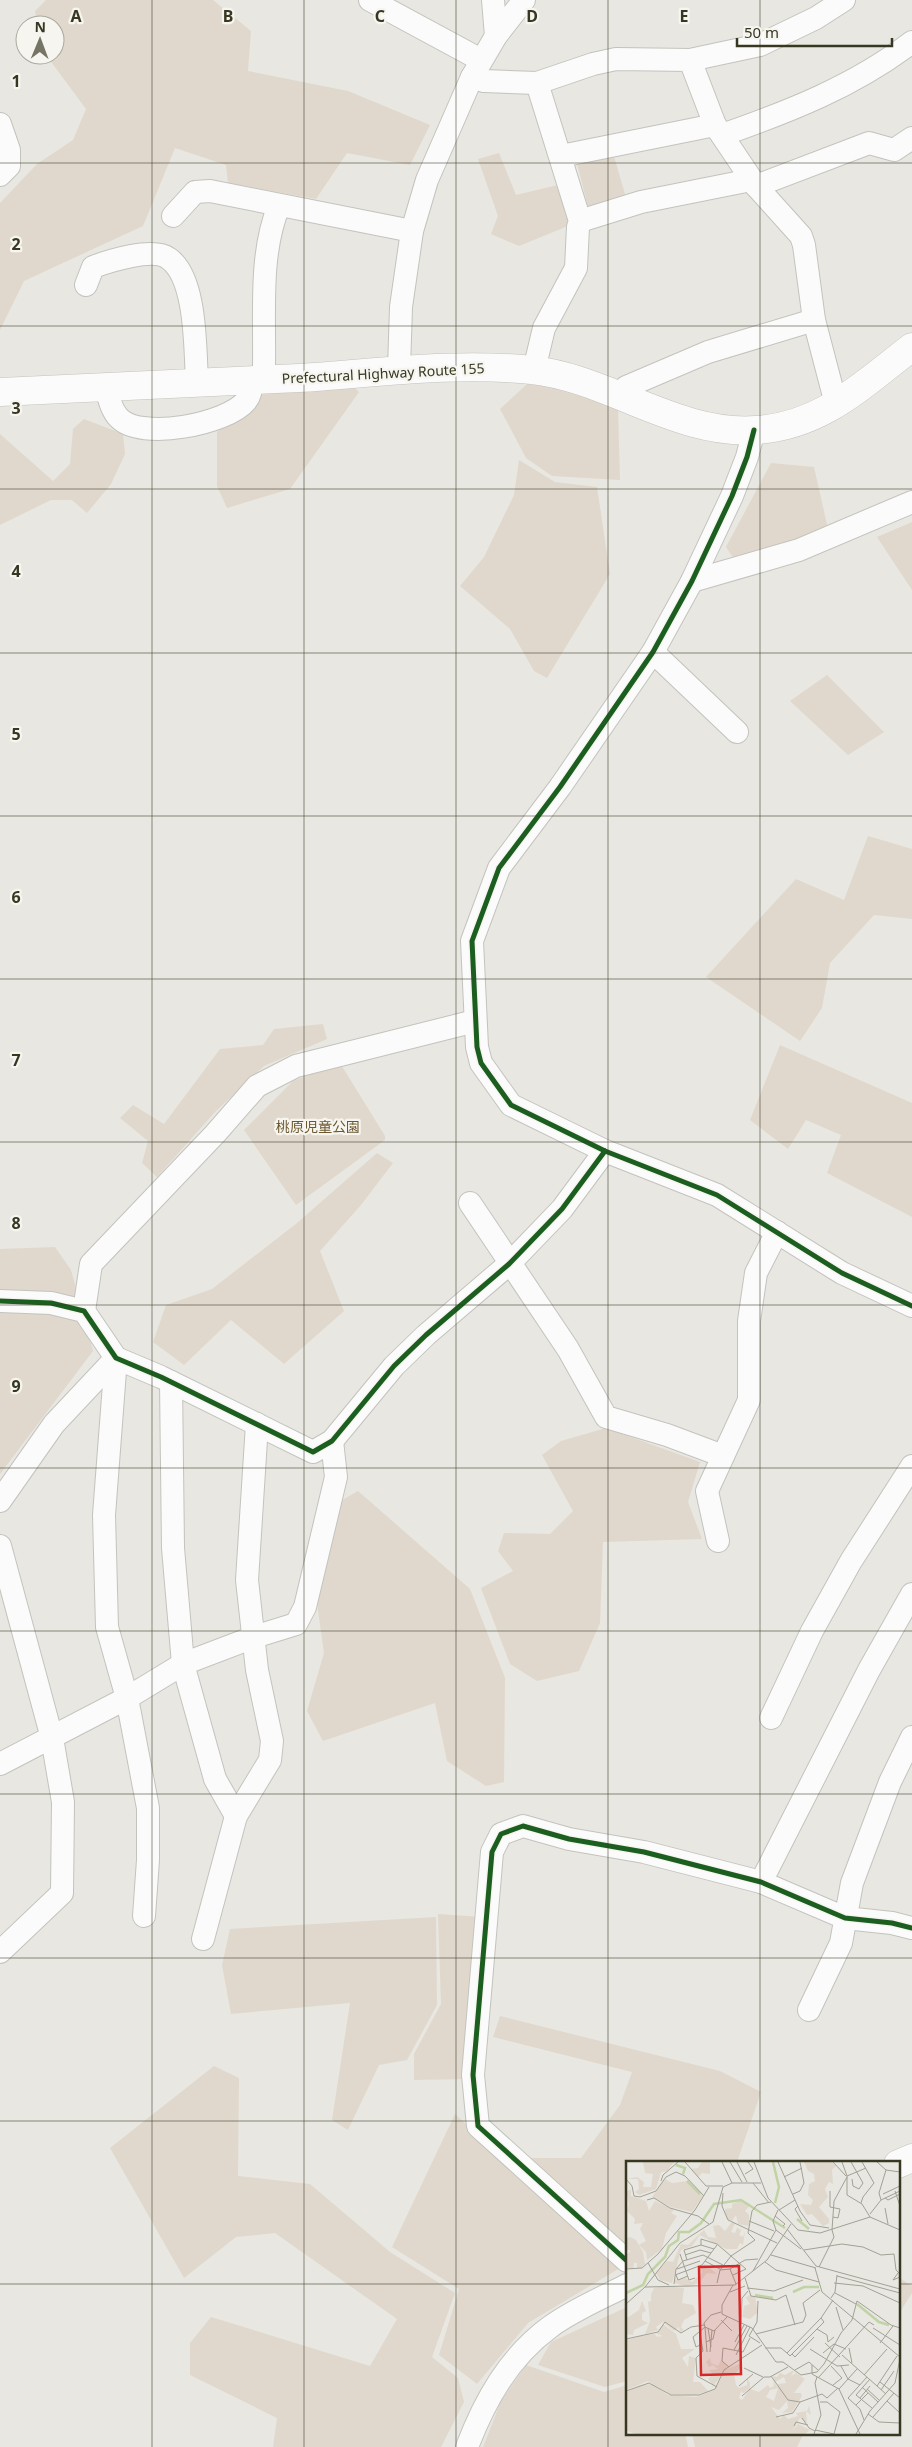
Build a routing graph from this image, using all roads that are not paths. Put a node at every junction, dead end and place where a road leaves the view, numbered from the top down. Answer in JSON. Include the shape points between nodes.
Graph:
{"nodes":[{"id":1,"x":370,"y":0,"type":"edge"},
{"id":2,"x":493,"y":0,"type":"edge"},
{"id":3,"x":524,"y":0,"type":"edge"},
{"id":4,"x":844,"y":0,"type":"edge"},
{"id":5,"x":496,"y":36,"type":"junction"},
{"id":6,"x":912,"y":42,"type":"edge"},
{"id":7,"x":690,"y":60,"type":"junction"},
{"id":8,"x":477,"y":68,"type":"junction"},
{"id":9,"x":537,"y":82,"type":"junction"},
{"id":10,"x":0,"y":124,"type":"edge"},
{"id":11,"x":718,"y":130,"type":"junction"},
{"id":12,"x":912,"y":138,"type":"edge"},
{"id":13,"x":561,"y":156,"type":"junction"},
{"id":14,"x":0,"y":175,"type":"edge"},
{"id":15,"x":754,"y":183,"type":"junction"},
{"id":16,"x":279,"y":206,"type":"junction"},
{"id":17,"x":173,"y":216,"type":"dead end"},
{"id":18,"x":580,"y":221,"type":"junction"},
{"id":19,"x":412,"y":232,"type":"junction"},
{"id":20,"x":86,"y":285,"type":"dead end"},
{"id":21,"x":814,"y":320,"type":"junction"},
{"id":22,"x":912,"y":347,"type":"edge"},
{"id":23,"x":399,"y":369,"type":"junction"},
{"id":24,"x":534,"y":370,"type":"junction"},
{"id":25,"x":258,"y":380,"type":"junction"},
{"id":26,"x":198,"y":382,"type":"junction"},
{"id":27,"x":106,"y":386,"type":"junction"},
{"id":28,"x":0,"y":392,"type":"edge"},
{"id":29,"x":620,"y":396,"type":"junction"},
{"id":30,"x":836,"y":404,"type":"junction"},
{"id":31,"x":754,"y":430,"type":"junction"},
{"id":32,"x":912,"y":502,"type":"edge"},
{"id":33,"x":692,"y":581,"type":"junction"},
{"id":34,"x":653,"y":652,"type":"junction"},
{"id":35,"x":737,"y":732,"type":"dead end"},
{"id":36,"x":474,"y":1021,"type":"junction"},
{"id":37,"x":605,"y":1150,"type":"junction"},
{"id":38,"x":470,"y":1203,"type":"dead end"},
{"id":39,"x":777,"y":1232,"type":"junction"},
{"id":40,"x":509,"y":1264,"type":"junction"},
{"id":41,"x":0,"y":1301,"type":"edge"},
{"id":42,"x":912,"y":1306,"type":"edge"},
{"id":43,"x":84,"y":1311,"type":"junction"},
{"id":44,"x":116,"y":1358,"type":"junction"},
{"id":45,"x":171,"y":1382,"type":"junction"},
{"id":46,"x":257,"y":1424,"type":"junction"},
{"id":47,"x":332,"y":1441,"type":"junction"},
{"id":48,"x":723,"y":1456,"type":"junction"},
{"id":49,"x":912,"y":1466,"type":"edge"},
{"id":50,"x":0,"y":1501,"type":"edge"},
{"id":51,"x":718,"y":1541,"type":"dead end"},
{"id":52,"x":0,"y":1546,"type":"edge"},
{"id":53,"x":912,"y":1594,"type":"edge"},
{"id":54,"x":254,"y":1637,"type":"junction"},
{"id":55,"x":183,"y":1664,"type":"junction"},
{"id":56,"x":127,"y":1698,"type":"junction"},
{"id":57,"x":771,"y":1718,"type":"dead end"},
{"id":58,"x":912,"y":1737,"type":"edge"},
{"id":59,"x":52,"y":1738,"type":"junction"},
{"id":60,"x":0,"y":1764,"type":"edge"},
{"id":61,"x":236,"y":1816,"type":"junction"},
{"id":62,"x":761,"y":1882,"type":"junction"},
{"id":63,"x":144,"y":1916,"type":"dead end"},
{"id":64,"x":845,"y":1918,"type":"junction"},
{"id":65,"x":912,"y":1928,"type":"edge"},
{"id":66,"x":203,"y":1939,"type":"dead end"},
{"id":67,"x":0,"y":1952,"type":"edge"},
{"id":68,"x":808,"y":2010,"type":"dead end"},
{"id":69,"x":912,"y":2158,"type":"edge"},
{"id":70,"x":900,"y":2163,"type":"edge"},
{"id":71,"x":626,"y":2261,"type":"edge"},
{"id":72,"x":626,"y":2286,"type":"edge"},
{"id":73,"x":467,"y":2447,"type":"edge"}],
"edges":[{"from":1,"to":8,"type":"street"},
{"from":2,"to":5,"type":"street"},
{"from":3,"to":5,"type":"street"},
{"from":4,"to":7,"type":"street","via":[[816,18],[760,45]]},
{"from":5,"to":8,"type":"street"},
{"from":6,"to":11,"type":"street","via":[[893,57],[833,91],[781,114]]},
{"from":7,"to":9,"type":"street","via":[[616,59]]},
{"from":7,"to":11,"type":"street"},
{"from":8,"to":9,"type":"street","via":[[484,81]]},
{"from":8,"to":19,"type":"street","via":[[427,180]]},
{"from":9,"to":13,"type":"street"},
{"from":10,"to":14,"type":"street","via":[[9,150],[9,166]]},
{"from":11,"to":13,"type":"street"},
{"from":11,"to":15,"type":"street"},
{"from":12,"to":15,"type":"street","via":[[894,150],[869,144]]},
{"from":13,"to":18,"type":"street"},
{"from":15,"to":18,"type":"street","via":[[641,202]]},
{"from":15,"to":21,"type":"street","via":[[801,236]]},
{"from":16,"to":17,"type":"street","via":[[201,190],[195,192]]},
{"from":16,"to":19,"type":"street"},
{"from":16,"to":25,"type":"street","via":[[271,224],[267,249],[264,366]]},
{"from":18,"to":24,"type":"street","via":[[576,268],[544,328]]},
{"from":19,"to":23,"type":"street","via":[[401,307]]},
{"from":20,"to":26,"type":"street","via":[[93,267],[116,258],[154,254],[168,257],[182,271],[188,294]]},
{"from":21,"to":29,"type":"street","via":[[708,352],[626,387]]},
{"from":21,"to":30,"type":"street"},
{"from":22,"to":30,"type":"main road","name":"Prefectural Highway Route 155"},
{"from":23,"to":24,"type":"main road","name":"Prefectural Highway Route 155"},
{"from":23,"to":25,"type":"main road","name":"Prefectural Highway Route 155"},
{"from":24,"to":29,"type":"main road","name":"Prefectural Highway Route 155","via":[[567,377]]},
{"from":25,"to":26,"type":"main road","name":"Prefectural Highway Route 155"},
{"from":25,"to":27,"type":"street","via":[[248,397],[233,411],[198,425],[176,429],[128,424],[112,407]]},
{"from":26,"to":27,"type":"main road","name":"Prefectural Highway Route 155"},
{"from":27,"to":28,"type":"main road","name":"Prefectural Highway Route 155"},
{"from":29,"to":31,"type":"main road","name":"Prefectural Highway Route 155","via":[[693,422]]},
{"from":30,"to":31,"type":"main road","name":"Prefectural Highway Route 155","via":[[802,422]]},
{"from":31,"to":33,"type":"street","via":[[748,457],[732,496]]},
{"from":32,"to":33,"type":"street","via":[[799,550]]},
{"from":33,"to":34,"type":"street"},
{"from":34,"to":35,"type":"street"},
{"from":34,"to":36,"type":"street","via":[[560,787],[499,868],[472,941]]},
{"from":36,"to":37,"type":"street","via":[[481,1063],[511,1105]]},
{"from":36,"to":43,"type":"street","via":[[296,1066],[257,1086],[92,1264]]},
{"from":37,"to":39,"type":"street","via":[[717,1195]]},
{"from":37,"to":40,"type":"street","via":[[562,1209]]},
{"from":38,"to":40,"type":"street"},
{"from":39,"to":42,"type":"street","via":[[842,1273]]},
{"from":39,"to":48,"type":"street","via":[[756,1273],[749,1321],[749,1400]]},
{"from":40,"to":47,"type":"street","via":[[394,1366]]},
{"from":40,"to":48,"type":"street","via":[[568,1349],[606,1417]]},
{"from":41,"to":43,"type":"street","via":[[51,1303]]},
{"from":43,"to":44,"type":"street"},
{"from":44,"to":45,"type":"street"},
{"from":44,"to":50,"type":"street","via":[[54,1424]]},
{"from":44,"to":56,"type":"street","via":[[104,1516],[107,1627]]},
{"from":45,"to":46,"type":"street"},
{"from":45,"to":55,"type":"street","via":[[173,1548]]},
{"from":46,"to":47,"type":"street","via":[[313,1452]]},
{"from":46,"to":54,"type":"street","via":[[247,1580]]},
{"from":47,"to":54,"type":"street","via":[[336,1477],[305,1607],[296,1624]]},
{"from":48,"to":51,"type":"street","via":[[707,1491]]},
{"from":49,"to":57,"type":"street","via":[[851,1561],[812,1631]]},
{"from":52,"to":59,"type":"street"},
{"from":53,"to":62,"type":"street"},
{"from":54,"to":55,"type":"street"},
{"from":54,"to":61,"type":"street","via":[[257,1670],[272,1740],[270,1760]]},
{"from":55,"to":56,"type":"street"},
{"from":55,"to":61,"type":"street","via":[[216,1779]]},
{"from":56,"to":59,"type":"street"},
{"from":56,"to":63,"type":"street","via":[[148,1808]]},
{"from":58,"to":64,"type":"street","via":[[890,1782],[852,1883]]},
{"from":59,"to":60,"type":"street"},
{"from":59,"to":67,"type":"street","via":[[63,1802],[62,1893]]},
{"from":61,"to":66,"type":"street"},
{"from":62,"to":64,"type":"street"},
{"from":62,"to":71,"type":"street","via":[[662,1856],[569,1839],[523,1826],[500,1834],[492,1852],[473,2075],[478,2126]]},
{"from":64,"to":65,"type":"street"},
{"from":64,"to":68,"type":"street","via":[[841,1943]]},
{"from":69,"to":70,"type":"main road"},
{"from":72,"to":73,"type":"street","via":[[551,2326],[528,2345],[506,2369],[487,2400]]}]}
